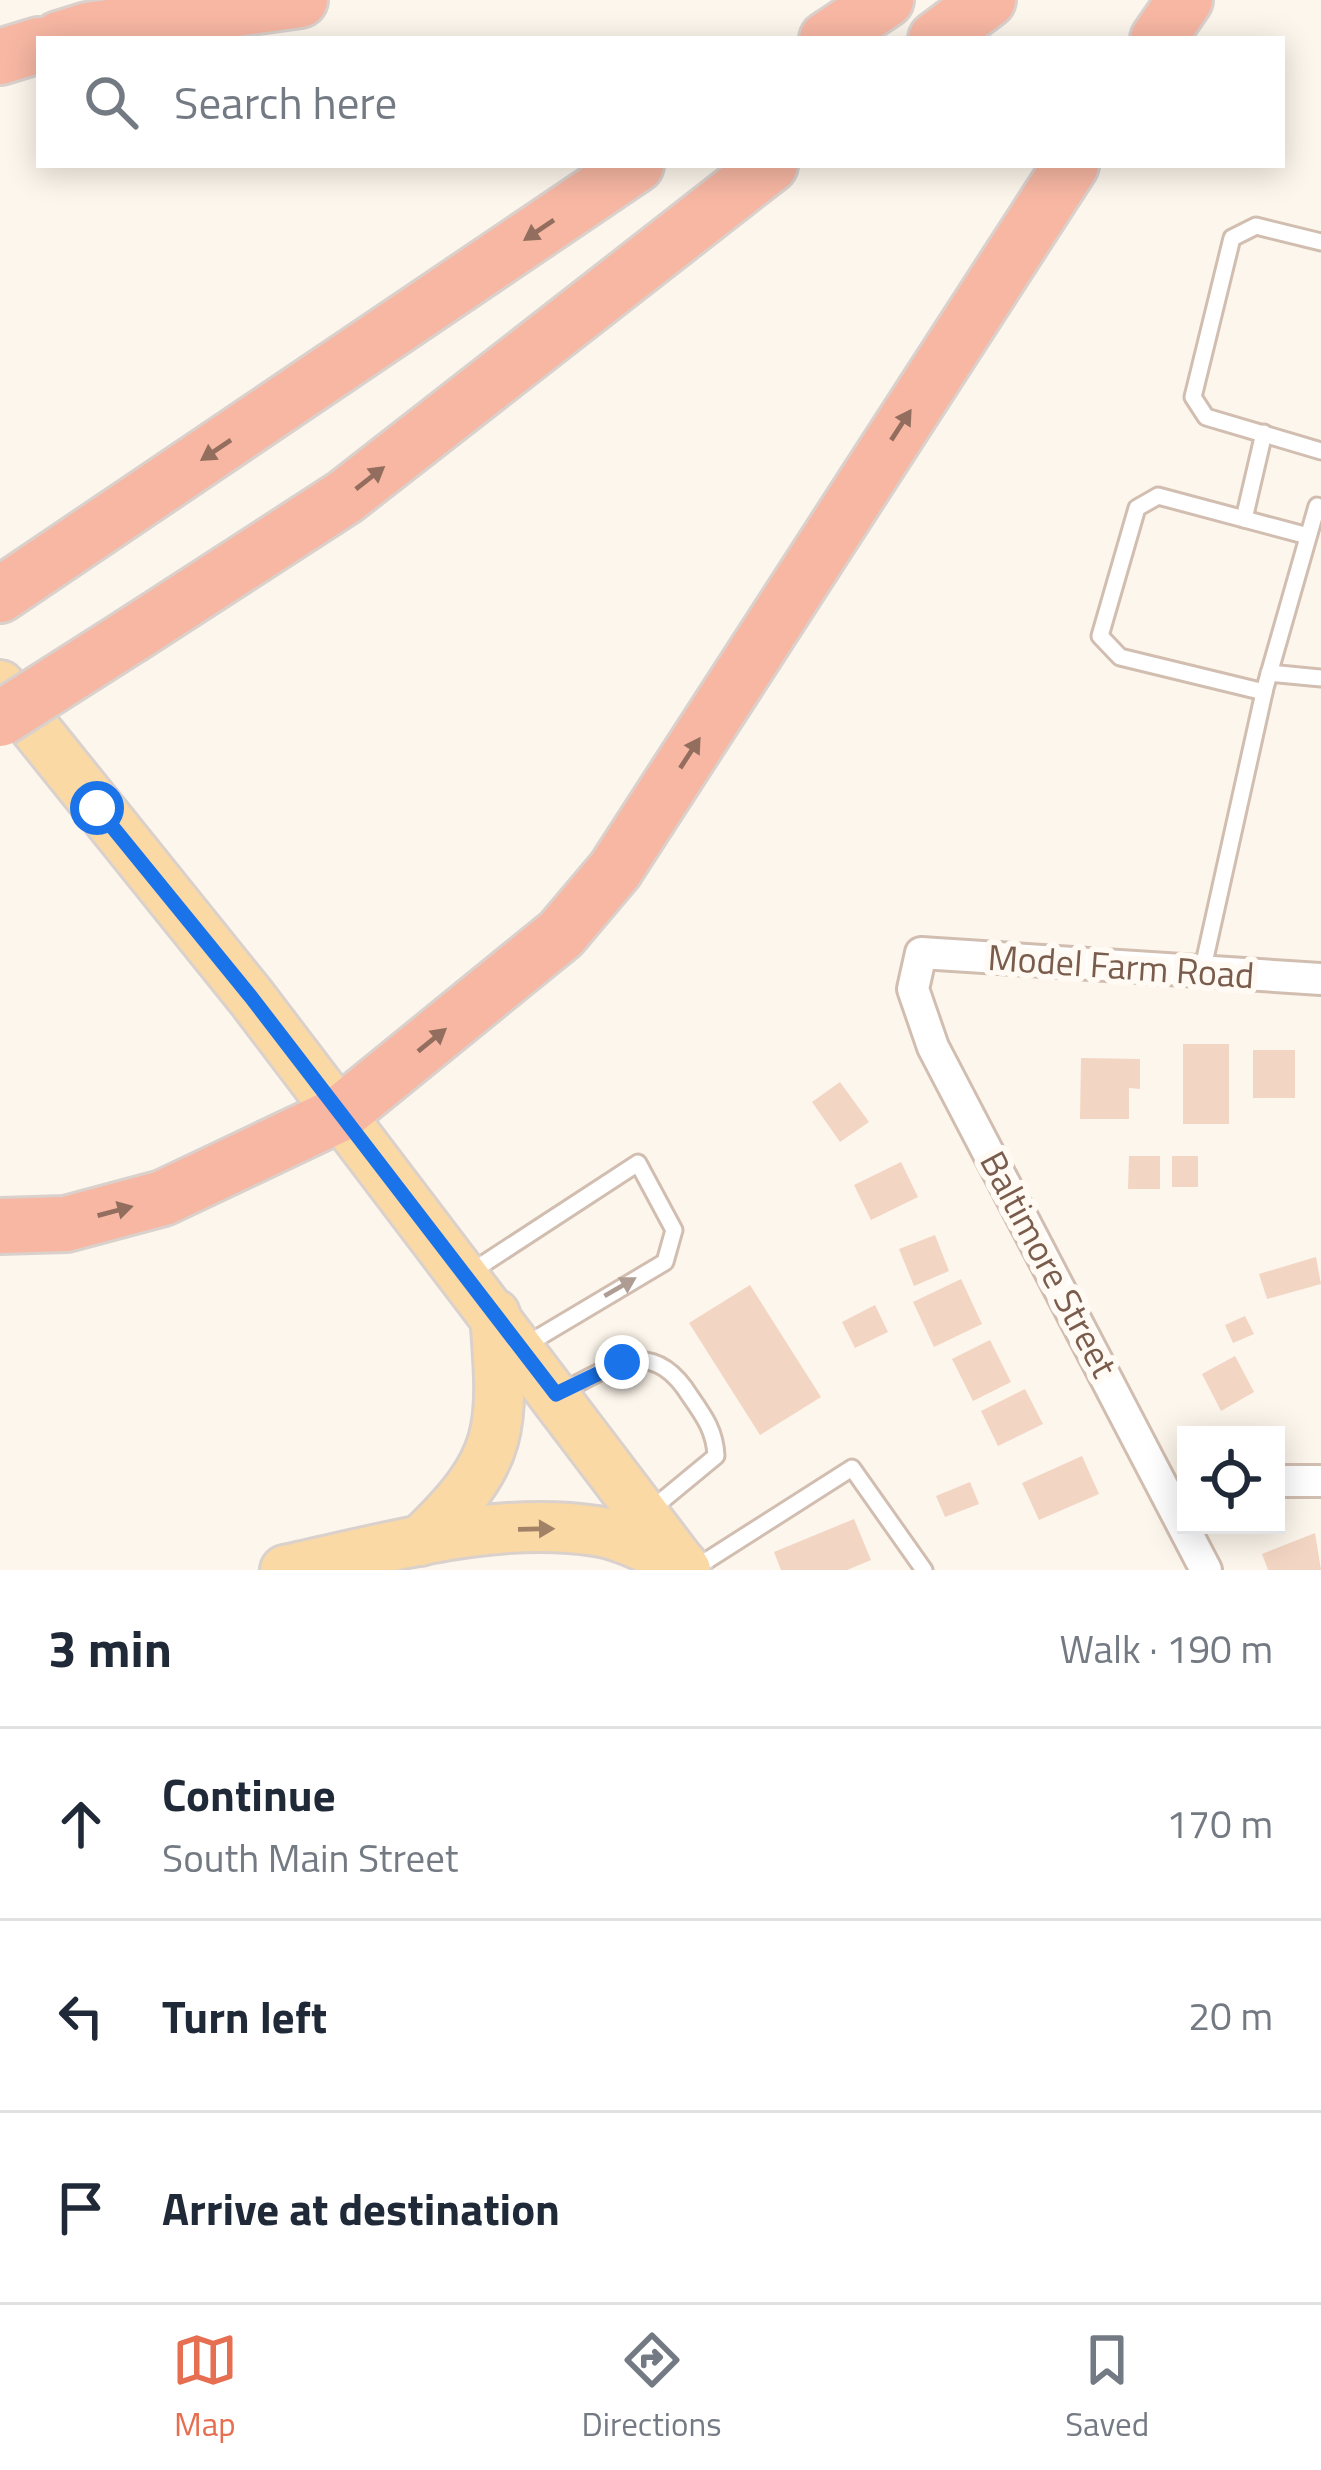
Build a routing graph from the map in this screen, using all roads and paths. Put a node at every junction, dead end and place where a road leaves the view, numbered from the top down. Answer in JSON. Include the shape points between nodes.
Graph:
{"nodes":[{"id":1,"x":299,"y":0,"type":"edge"},
{"id":2,"x":886,"y":0,"type":"edge"},
{"id":3,"x":988,"y":0,"type":"edge"},
{"id":4,"x":1185,"y":0,"type":"edge"},
{"id":5,"x":77,"y":36,"type":"edge"},
{"id":6,"x":832,"y":36,"type":"edge"},
{"id":7,"x":940,"y":36,"type":"edge"},
{"id":8,"x":1160,"y":36,"type":"edge"},
{"id":9,"x":36,"y":46,"type":"edge"},
{"id":10,"x":0,"y":57,"type":"edge"},
{"id":11,"x":632,"y":168,"type":"edge"},
{"id":12,"x":766,"y":168,"type":"edge"},
{"id":13,"x":1069,"y":168,"type":"edge"},
{"id":14,"x":1321,"y":242,"type":"edge"},
{"id":15,"x":1264,"y":433,"type":"junction"},
{"id":16,"x":1321,"y":451,"type":"edge"},
{"id":17,"x":1317,"y":506,"type":"dead end"},
{"id":18,"x":1244,"y":519,"type":"junction"},
{"id":19,"x":1308,"y":536,"type":"junction"},
{"id":20,"x":0,"y":595,"type":"edge"},
{"id":21,"x":1269,"y":674,"type":"junction"},
{"id":22,"x":1321,"y":678,"type":"edge"},
{"id":23,"x":0,"y":685,"type":"edge"},
{"id":24,"x":1264,"y":692,"type":"junction"},
{"id":25,"x":0,"y":719,"type":"edge"},
{"id":26,"x":921,"y":953,"type":"joint"},
{"id":27,"x":1202,"y":972,"type":"junction"},
{"id":28,"x":1321,"y":979,"type":"edge"},
{"id":29,"x":340,"y":1114,"type":"junction"},
{"id":30,"x":0,"y":1226,"type":"edge"},
{"id":31,"x":463,"y":1277,"type":"junction"},
{"id":32,"x":508,"y":1331,"type":"junction"},
{"id":33,"x":556,"y":1394,"type":"junction"},
{"id":34,"x":1285,"y":1481,"type":"edge"},
{"id":35,"x":1321,"y":1481,"type":"edge"},
{"id":36,"x":1177,"y":1491,"type":"edge"},
{"id":37,"x":646,"y":1513,"type":"junction"},
{"id":38,"x":1193,"y":1534,"type":"edge"},
{"id":39,"x":420,"y":1541,"type":"junction"},
{"id":40,"x":687,"y":1568,"type":"edge"},
{"id":41,"x":285,"y":1570,"type":"edge"},
{"id":42,"x":924,"y":1570,"type":"edge"},
{"id":43,"x":1206,"y":1570,"type":"edge"}],
"edges":[{"from":1,"to":5,"type":"highway"},
{"from":2,"to":6,"type":"highway"},
{"from":3,"to":7,"type":"highway"},
{"from":4,"to":8,"type":"highway"},
{"from":9,"to":10,"type":"highway"},
{"from":11,"to":20,"type":"highway","one_way":true},
{"from":25,"to":12,"type":"highway","one_way":true,"bridge":true,"via":[[345,497]]},
{"from":29,"to":13,"type":"highway","one_way":true,"via":[[561,934],[615,870]]},
{"from":14,"to":15,"type":"lane","via":[[1256,226],[1228,245],[1193,397],[1206,417]]},
{"from":15,"to":16,"type":"lane"},
{"from":15,"to":18,"type":"lane"},
{"from":17,"to":19,"type":"lane"},
{"from":18,"to":19,"type":"lane"},
{"from":18,"to":24,"type":"lane","via":[[1158,496],[1143,501],[1100,636],[1120,657]]},
{"from":19,"to":21,"type":"lane"},
{"from":21,"to":22,"type":"lane"},
{"from":21,"to":24,"type":"lane"},
{"from":23,"to":29,"type":"main road"},
{"from":24,"to":27,"type":"lane"},
{"from":26,"to":27,"type":"street","name":"Model Farm Road"},
{"from":26,"to":36,"type":"street","name":"Baltimore Street","via":[[913,989],[933,1047]]},
{"from":27,"to":28,"type":"street","name":"Model Farm Road"},
{"from":30,"to":29,"type":"highway","one_way":true,"via":[[66,1224],[163,1198]]},
{"from":29,"to":31,"type":"main road"},
{"from":31,"to":32,"type":"main road"},
{"from":32,"to":31,"type":"lane","one_way":true,"via":[[665,1262],[674,1230],[638,1163]]},
{"from":32,"to":33,"type":"main road"},
{"from":32,"to":39,"type":"main road","via":[[494,1446],[471,1492]]},
{"from":33,"to":37,"type":"main road"},
{"from":33,"to":37,"type":"lane","via":[[622,1362],[650,1359],[674,1370],[715,1434],[716,1456]]},
{"from":34,"to":35,"type":"street"},
{"from":37,"to":40,"type":"main road"},
{"from":38,"to":43,"type":"street","name":"Baltimore Street"},
{"from":39,"to":40,"type":"main road","one_way":true,"via":[[535,1527],[601,1531]]},
{"from":39,"to":41,"type":"main road"},
{"from":40,"to":42,"type":"lane","via":[[851,1468]]}]}
